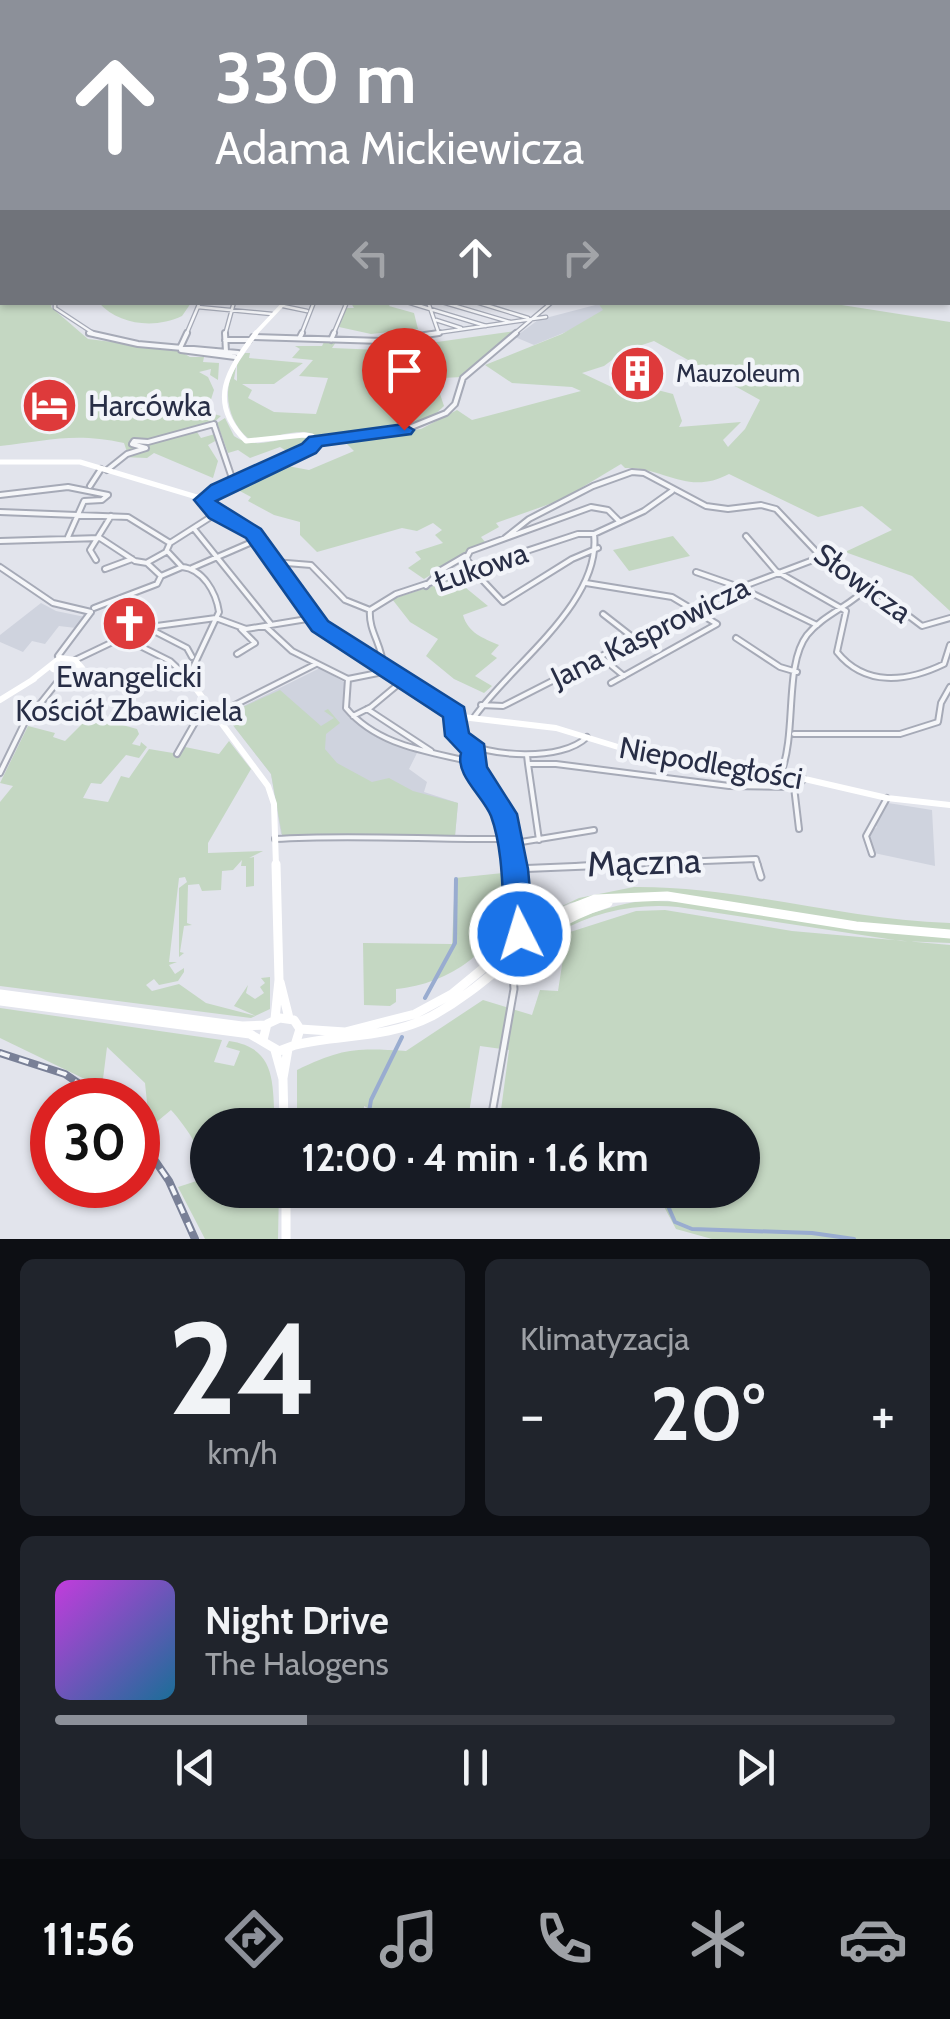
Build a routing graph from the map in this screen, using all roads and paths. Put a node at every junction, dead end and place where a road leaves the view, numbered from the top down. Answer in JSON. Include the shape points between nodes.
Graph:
{"nodes":[{"id":1,"x":54,"y":305,"type":"edge"},
{"id":2,"x":199,"y":305,"type":"edge"},
{"id":3,"x":233,"y":305,"type":"edge"},
{"id":4,"x":282,"y":305,"type":"edge"},
{"id":5,"x":286,"y":305,"type":"edge"},
{"id":6,"x":312,"y":305,"type":"edge"},
{"id":7,"x":346,"y":305,"type":"edge"},
{"id":8,"x":416,"y":305,"type":"edge"},
{"id":9,"x":429,"y":305,"type":"edge"},
{"id":10,"x":452,"y":305,"type":"edge"},
{"id":11,"x":485,"y":305,"type":"edge"},
{"id":12,"x":550,"y":305,"type":"edge"},
{"id":13,"x":431,"y":310,"type":"junction"},
{"id":14,"x":307,"y":311,"type":"junction"},
{"id":15,"x":274,"y":314,"type":"junction"},
{"id":16,"x":546,"y":317,"type":"dead end"},
{"id":17,"x":434,"y":319,"type":"junction"},
{"id":18,"x":532,"y":320,"type":"junction"},
{"id":19,"x":511,"y":322,"type":"junction"},
{"id":20,"x":486,"y":326,"type":"junction"},
{"id":21,"x":465,"y":329,"type":"junction"},
{"id":22,"x":438,"y":334,"type":"junction"},
{"id":23,"x":300,"y":337,"type":"junction"},
{"id":24,"x":251,"y":339,"type":"junction"},
{"id":25,"x":225,"y":340,"type":"junction"},
{"id":26,"x":331,"y":340,"type":"junction"},
{"id":27,"x":180,"y":348,"type":"junction"},
{"id":28,"x":232,"y":355,"type":"junction"},
{"id":29,"x":228,"y":414,"type":"junction"},
{"id":30,"x":214,"y":424,"type":"junction"},
{"id":31,"x":316,"y":441,"type":"junction"},
{"id":32,"x":0,"y":462,"type":"edge"},
{"id":33,"x":104,"y":469,"type":"junction"},
{"id":34,"x":234,"y":481,"type":"junction"},
{"id":35,"x":90,"y":486,"type":"junction"},
{"id":36,"x":593,"y":486,"type":"joint"},
{"id":37,"x":663,"y":486,"type":"joint"},
{"id":38,"x":672,"y":491,"type":"junction"},
{"id":39,"x":0,"y":496,"type":"edge"},
{"id":40,"x":204,"y":500,"type":"junction"},
{"id":41,"x":0,"y":512,"type":"edge"},
{"id":42,"x":216,"y":514,"type":"junction"},
{"id":43,"x":78,"y":515,"type":"junction"},
{"id":44,"x":111,"y":516,"type":"junction"},
{"id":45,"x":620,"y":522,"type":"junction"},
{"id":46,"x":195,"y":530,"type":"junction"},
{"id":47,"x":594,"y":534,"type":"junction"},
{"id":48,"x":746,"y":536,"type":"dead end"},
{"id":49,"x":68,"y":537,"type":"junction"},
{"id":50,"x":100,"y":538,"type":"junction"},
{"id":51,"x":505,"y":538,"type":"junction"},
{"id":52,"x":0,"y":541,"type":"edge"},
{"id":53,"x":252,"y":542,"type":"dead end"},
{"id":54,"x":170,"y":543,"type":"junction"},
{"id":55,"x":598,"y":548,"type":"junction"},
{"id":56,"x":166,"y":552,"type":"junction"},
{"id":57,"x":466,"y":556,"type":"junction"},
{"id":58,"x":821,"y":557,"type":"junction"},
{"id":59,"x":218,"y":558,"type":"junction"},
{"id":60,"x":132,"y":559,"type":"junction"},
{"id":61,"x":96,"y":560,"type":"dead end"},
{"id":62,"x":274,"y":562,"type":"junction"},
{"id":63,"x":146,"y":563,"type":"junction"},
{"id":64,"x":182,"y":566,"type":"junction"},
{"id":65,"x":192,"y":568,"type":"junction"},
{"id":66,"x":106,"y":569,"type":"dead end"},
{"id":67,"x":474,"y":570,"type":"junction"},
{"id":68,"x":2,"y":571,"type":"edge"},
{"id":69,"x":696,"y":572,"type":"dead end"},
{"id":70,"x":780,"y":572,"type":"junction"},
{"id":71,"x":161,"y":576,"type":"junction"},
{"id":72,"x":586,"y":583,"type":"junction"},
{"id":73,"x":426,"y":586,"type":"junction"},
{"id":74,"x":869,"y":586,"type":"junction"},
{"id":75,"x":739,"y":587,"type":"junction"},
{"id":76,"x":694,"y":609,"type":"junction"},
{"id":77,"x":370,"y":610,"type":"junction"},
{"id":78,"x":844,"y":610,"type":"junction"},
{"id":79,"x":90,"y":611,"type":"junction"},
{"id":80,"x":603,"y":614,"type":"dead end"},
{"id":81,"x":313,"y":618,"type":"junction"},
{"id":82,"x":950,"y":618,"type":"edge"},
{"id":83,"x":219,"y":620,"type":"junction"},
{"id":84,"x":816,"y":625,"type":"junction"},
{"id":85,"x":268,"y":626,"type":"junction"},
{"id":86,"x":148,"y":628,"type":"junction"},
{"id":87,"x":241,"y":628,"type":"junction"},
{"id":88,"x":123,"y":638,"type":"junction"},
{"id":89,"x":736,"y":638,"type":"dead end"},
{"id":90,"x":637,"y":640,"type":"junction"},
{"id":91,"x":950,"y":645,"type":"edge"},
{"id":92,"x":237,"y":654,"type":"dead end"},
{"id":93,"x":192,"y":657,"type":"dead end"},
{"id":94,"x":602,"y":658,"type":"junction"},
{"id":95,"x":64,"y":664,"type":"junction"},
{"id":96,"x":316,"y":664,"type":"junction"},
{"id":97,"x":947,"y":666,"type":"edge"},
{"id":98,"x":386,"y":669,"type":"junction"},
{"id":99,"x":796,"y":672,"type":"junction"},
{"id":100,"x":624,"y":676,"type":"junction"},
{"id":101,"x":188,"y":678,"type":"junction"},
{"id":102,"x":348,"y":678,"type":"junction"},
{"id":103,"x":402,"y":681,"type":"junction"},
{"id":104,"x":611,"y":683,"type":"dead end"},
{"id":105,"x":950,"y":687,"type":"edge"},
{"id":106,"x":0,"y":700,"type":"edge"},
{"id":107,"x":207,"y":701,"type":"junction"},
{"id":108,"x":481,"y":705,"type":"junction"},
{"id":109,"x":368,"y":709,"type":"junction"},
{"id":110,"x":455,"y":713,"type":"junction"},
{"id":111,"x":217,"y":714,"type":"junction"},
{"id":112,"x":352,"y":716,"type":"junction"},
{"id":113,"x":473,"y":719,"type":"junction"},
{"id":114,"x":938,"y":722,"type":"junction"},
{"id":115,"x":950,"y":723,"type":"edge"},
{"id":116,"x":794,"y":734,"type":"junction"},
{"id":117,"x":584,"y":740,"type":"junction"},
{"id":118,"x":430,"y":751,"type":"junction"},
{"id":119,"x":475,"y":751,"type":"junction"},
{"id":120,"x":177,"y":754,"type":"dead end"},
{"id":121,"x":526,"y":755,"type":"junction"},
{"id":122,"x":472,"y":762,"type":"junction"},
{"id":123,"x":528,"y":764,"type":"junction"},
{"id":124,"x":0,"y":773,"type":"edge"},
{"id":125,"x":781,"y":773,"type":"junction"},
{"id":126,"x":804,"y":779,"type":"junction"},
{"id":127,"x":794,"y":786,"type":"junction"},
{"id":128,"x":887,"y":798,"type":"junction"},
{"id":129,"x":950,"y":805,"type":"edge"},
{"id":130,"x":799,"y":829,"type":"dead end"},
{"id":131,"x":594,"y":830,"type":"dead end"},
{"id":132,"x":275,"y":839,"type":"junction"},
{"id":133,"x":539,"y":840,"type":"junction"},
{"id":134,"x":508,"y":841,"type":"junction"},
{"id":135,"x":872,"y":854,"type":"dead end"},
{"id":136,"x":514,"y":869,"type":"junction"},
{"id":137,"x":761,"y":877,"type":"dead end"},
{"id":138,"x":634,"y":898,"type":"junction"},
{"id":139,"x":520,"y":934,"type":"junction"},
{"id":140,"x":950,"y":934,"type":"edge"},
{"id":141,"x":509,"y":954,"type":"junction"},
{"id":142,"x":279,"y":980,"type":"junction"},
{"id":143,"x":0,"y":998,"type":"edge"},
{"id":144,"x":290,"y":1018,"type":"junction"},
{"id":145,"x":271,"y":1022,"type":"junction"},
{"id":146,"x":300,"y":1030,"type":"junction"},
{"id":147,"x":263,"y":1040,"type":"junction"},
{"id":148,"x":292,"y":1047,"type":"junction"},
{"id":149,"x":275,"y":1050,"type":"junction"},
{"id":150,"x":282,"y":1079,"type":"junction"},
{"id":151,"x":283,"y":1108,"type":"edge"},
{"id":152,"x":493,"y":1108,"type":"edge"},
{"id":153,"x":286,"y":1208,"type":"edge"},
{"id":154,"x":286,"y":1239,"type":"edge"}],
"edges":[{"from":1,"to":27,"type":"street","via":[[93,335]]},
{"from":2,"to":3,"type":"street"},
{"from":2,"to":27,"type":"street"},
{"from":3,"to":15,"type":"street"},
{"from":3,"to":25,"type":"street"},
{"from":4,"to":15,"type":"street"},
{"from":5,"to":14,"type":"street"},
{"from":6,"to":14,"type":"street"},
{"from":7,"to":26,"type":"street"},
{"from":8,"to":13,"type":"street"},
{"from":9,"to":13,"type":"street"},
{"from":10,"to":19,"type":"street"},
{"from":11,"to":18,"type":"street"},
{"from":12,"to":18,"type":"street"},
{"from":13,"to":17,"type":"street"},
{"from":13,"to":20,"type":"street"},
{"from":14,"to":23,"type":"street"},
{"from":15,"to":24,"type":"street"},
{"from":16,"to":18,"type":"street"},
{"from":17,"to":21,"type":"street"},
{"from":17,"to":22,"type":"street"},
{"from":18,"to":19,"type":"street"},
{"from":18,"to":31,"type":"street","via":[[463,378],[452,408],[431,420],[390,433]]},
{"from":19,"to":20,"type":"street"},
{"from":20,"to":21,"type":"street"},
{"from":21,"to":22,"type":"street"},
{"from":22,"to":26,"type":"street"},
{"from":23,"to":24,"type":"street"},
{"from":23,"to":26,"type":"street"},
{"from":24,"to":25,"type":"street"},
{"from":24,"to":28,"type":"street"},
{"from":25,"to":28,"type":"street"},
{"from":27,"to":28,"type":"street"},
{"from":28,"to":29,"type":"street"},
{"from":29,"to":30,"type":"street"},
{"from":29,"to":31,"type":"street","via":[[246,440],[301,434]]},
{"from":30,"to":33,"type":"street","via":[[134,440],[146,448]]},
{"from":30,"to":34,"type":"street"},
{"from":31,"to":34,"type":"street"},
{"from":32,"to":33,"type":"street","via":[[67,460]]},
{"from":33,"to":35,"type":"street"},
{"from":33,"to":40,"type":"street"},
{"from":34,"to":40,"type":"street"},
{"from":35,"to":39,"type":"street"},
{"from":35,"to":43,"type":"street","via":[[108,497],[84,501]]},
{"from":36,"to":37,"type":"street","via":[[644,472]]},
{"from":36,"to":51,"type":"street"},
{"from":37,"to":38,"type":"street"},
{"from":38,"to":45,"type":"street","name":"Łukowa"},
{"from":38,"to":58,"type":"street","name":"Słowicza","via":[[718,508],[776,509]]},
{"from":40,"to":42,"type":"street"},
{"from":41,"to":43,"type":"street"},
{"from":42,"to":46,"type":"street"},
{"from":42,"to":62,"type":"street","via":[[254,534]]},
{"from":43,"to":44,"type":"street"},
{"from":43,"to":49,"type":"street"},
{"from":44,"to":50,"type":"street"},
{"from":44,"to":54,"type":"street","via":[[136,519]]},
{"from":45,"to":47,"type":"street","name":"Łukowa"},
{"from":45,"to":51,"type":"street","via":[[608,510],[591,508]]},
{"from":46,"to":54,"type":"street"},
{"from":46,"to":59,"type":"street"},
{"from":47,"to":55,"type":"street"},
{"from":47,"to":67,"type":"street","name":"Łukowa"},
{"from":48,"to":70,"type":"street"},
{"from":49,"to":50,"type":"street"},
{"from":49,"to":52,"type":"street"},
{"from":50,"to":60,"type":"street"},
{"from":50,"to":61,"type":"street","via":[[90,550]]},
{"from":51,"to":57,"type":"street"},
{"from":53,"to":59,"type":"street"},
{"from":54,"to":56,"type":"street"},
{"from":55,"to":67,"type":"street","via":[[566,559],[531,590],[504,602]]},
{"from":55,"to":72,"type":"street"},
{"from":56,"to":63,"type":"street"},
{"from":56,"to":64,"type":"street"},
{"from":57,"to":67,"type":"street"},
{"from":57,"to":73,"type":"street"},
{"from":58,"to":70,"type":"street","name":"Jana Kasprowicza"},
{"from":58,"to":74,"type":"street","name":"Słowicza"},
{"from":59,"to":65,"type":"street"},
{"from":59,"to":85,"type":"street","via":[[260,606]]},
{"from":60,"to":63,"type":"street"},
{"from":60,"to":66,"type":"street"},
{"from":62,"to":77,"type":"street","via":[[314,566],[350,604]]},
{"from":62,"to":81,"type":"street"},
{"from":63,"to":71,"type":"street"},
{"from":64,"to":65,"type":"street"},
{"from":64,"to":71,"type":"street"},
{"from":65,"to":83,"type":"street","via":[[214,592]]},
{"from":67,"to":73,"type":"street","name":"Łukowa"},
{"from":68,"to":79,"type":"street","via":[[53,603]]},
{"from":69,"to":75,"type":"street"},
{"from":70,"to":75,"type":"street","name":"Jana Kasprowicza"},
{"from":70,"to":78,"type":"street"},
{"from":71,"to":79,"type":"street","via":[[157,584]]},
{"from":72,"to":76,"type":"street","via":[[663,595]]},
{"from":72,"to":108,"type":"street"},
{"from":73,"to":77,"type":"street","name":"Łukowa"},
{"from":74,"to":78,"type":"street"},
{"from":74,"to":82,"type":"street","name":"Słowicza","via":[[922,626]]},
{"from":75,"to":76,"type":"street","name":"Jana Kasprowicza"},
{"from":75,"to":84,"type":"street"},
{"from":76,"to":90,"type":"street","name":"Jana Kasprowicza"},
{"from":76,"to":100,"type":"street","via":[[717,624]]},
{"from":77,"to":98,"type":"street","via":[[370,632]]},
{"from":78,"to":84,"type":"street"},
{"from":78,"to":97,"type":"street","via":[[838,652],[854,669],[904,679]]},
{"from":79,"to":95,"type":"street"},
{"from":80,"to":90,"type":"street"},
{"from":81,"to":85,"type":"street"},
{"from":81,"to":98,"type":"street","name":"Niepodległości"},
{"from":83,"to":86,"type":"street"},
{"from":83,"to":87,"type":"street"},
{"from":83,"to":101,"type":"street"},
{"from":84,"to":99,"type":"street","via":[[801,644]]},
{"from":85,"to":87,"type":"street"},
{"from":85,"to":96,"type":"street"},
{"from":86,"to":88,"type":"street"},
{"from":86,"to":93,"type":"street"},
{"from":87,"to":92,"type":"street","via":[[255,644]]},
{"from":88,"to":95,"type":"street"},
{"from":88,"to":101,"type":"street","via":[[170,661]]},
{"from":89,"to":99,"type":"street"},
{"from":90,"to":94,"type":"street","name":"Jana Kasprowicza"},
{"from":91,"to":97,"type":"street"},
{"from":94,"to":100,"type":"street"},
{"from":94,"to":108,"type":"street","name":"Jana Kasprowicza","via":[[503,706]]},
{"from":95,"to":101,"type":"street"},
{"from":95,"to":106,"type":"street"},
{"from":95,"to":124,"type":"street"},
{"from":96,"to":102,"type":"street"},
{"from":96,"to":111,"type":"street"},
{"from":98,"to":102,"type":"street"},
{"from":98,"to":103,"type":"street","name":"Niepodległości"},
{"from":99,"to":116,"type":"street"},
{"from":100,"to":104,"type":"street"},
{"from":101,"to":107,"type":"street"},
{"from":102,"to":112,"type":"street","via":[[346,708]]},
{"from":103,"to":109,"type":"street"},
{"from":103,"to":110,"type":"street","name":"Niepodległości"},
{"from":105,"to":114,"type":"street"},
{"from":107,"to":111,"type":"street"},
{"from":107,"to":120,"type":"street"},
{"from":108,"to":113,"type":"street"},
{"from":109,"to":112,"type":"street"},
{"from":109,"to":118,"type":"street"},
{"from":110,"to":113,"type":"street","name":"Niepodległości"},
{"from":110,"to":119,"type":"street","via":[[459,740]]},
{"from":111,"to":132,"type":"street","via":[[268,786]]},
{"from":112,"to":118,"type":"street","via":[[380,735]]},
{"from":113,"to":117,"type":"street","name":"Niepodległości","via":[[542,726]]},
{"from":114,"to":115,"type":"street"},
{"from":114,"to":116,"type":"street","via":[[900,734]]},
{"from":116,"to":125,"type":"street"},
{"from":117,"to":121,"type":"street"},
{"from":117,"to":125,"type":"street","name":"Niepodległości","via":[[654,758],[711,759]]},
{"from":118,"to":122,"type":"street"},
{"from":119,"to":121,"type":"street"},
{"from":119,"to":122,"type":"street"},
{"from":121,"to":123,"type":"street"},
{"from":122,"to":134,"type":"street","via":[[504,814]]},
{"from":123,"to":127,"type":"street","via":[[729,786]]},
{"from":123,"to":133,"type":"street"},
{"from":125,"to":126,"type":"street","name":"Niepodległości"},
{"from":126,"to":127,"type":"street"},
{"from":126,"to":128,"type":"street","name":"Niepodległości"},
{"from":127,"to":130,"type":"street"},
{"from":128,"to":129,"type":"street","name":"Niepodległości"},
{"from":128,"to":135,"type":"street","via":[[866,836]]},
{"from":131,"to":133,"type":"street"},
{"from":132,"to":134,"type":"street"},
{"from":132,"to":142,"type":"street"},
{"from":133,"to":134,"type":"street"},
{"from":134,"to":136,"type":"street"},
{"from":136,"to":137,"type":"street","name":"Mączna","via":[[756,859]]},
{"from":136,"to":139,"type":"street"},
{"from":138,"to":139,"type":"street","via":[[580,902]]},
{"from":138,"to":140,"type":"street"},
{"from":138,"to":141,"type":"street","via":[[561,918]]},
{"from":139,"to":146,"type":"street","via":[[459,989],[412,1015],[353,1031]]},
{"from":141,"to":148,"type":"street","via":[[428,1018],[372,1036]]},
{"from":141,"to":152,"type":"street","via":[[516,976]]},
{"from":142,"to":144,"type":"street"},
{"from":142,"to":145,"type":"street"},
{"from":143,"to":145,"type":"street","via":[[242,1026]]},
{"from":143,"to":147,"type":"street"},
{"from":144,"to":145,"type":"street"},
{"from":144,"to":146,"type":"street"},
{"from":145,"to":147,"type":"street"},
{"from":146,"to":148,"type":"street"},
{"from":147,"to":149,"type":"street"},
{"from":148,"to":149,"type":"street"},
{"from":148,"to":150,"type":"street"},
{"from":149,"to":150,"type":"street"},
{"from":150,"to":151,"type":"street"},
{"from":153,"to":154,"type":"street"}]}
